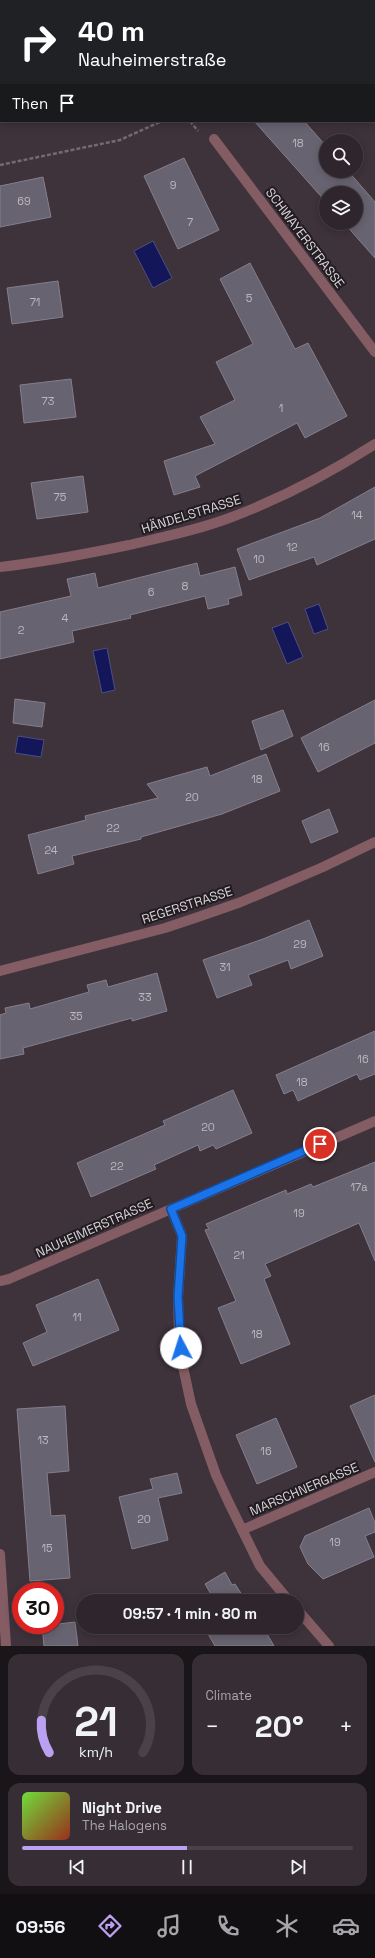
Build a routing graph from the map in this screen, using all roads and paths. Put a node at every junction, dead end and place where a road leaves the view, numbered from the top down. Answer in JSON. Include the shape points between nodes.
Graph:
{"nodes":[{"id":1,"x":160,"y":122,"type":"edge"},
{"id":2,"x":214,"y":139,"type":"dead end"},
{"id":3,"x":0,"y":165,"type":"edge"},
{"id":4,"x":375,"y":352,"type":"edge"},
{"id":5,"x":375,"y":444,"type":"edge"},
{"id":6,"x":0,"y":567,"type":"edge"},
{"id":7,"x":375,"y":842,"type":"edge"},
{"id":8,"x":0,"y":971,"type":"edge"},
{"id":9,"x":375,"y":1121,"type":"edge"},
{"id":10,"x":171,"y":1209,"type":"junction"},
{"id":11,"x":0,"y":1281,"type":"edge"},
{"id":12,"x":375,"y":1472,"type":"edge"},
{"id":13,"x":242,"y":1530,"type":"junction"},
{"id":14,"x":0,"y":1554,"type":"edge"},
{"id":15,"x":282,"y":1594,"type":"edge"},
{"id":16,"x":304,"y":1617,"type":"edge"},
{"id":17,"x":6,"y":1646,"type":"edge"},
{"id":18,"x":329,"y":1646,"type":"edge"}],
"edges":[{"from":1,"to":3,"type":"path","via":[[120,140]]},
{"from":2,"to":4,"type":"street","name":"SCHWAYERSTRASSE"},
{"from":5,"to":6,"type":"street","name":"HÄNDELSTRASSE","via":[[343,465],[230,518],[164,537],[55,561]]},
{"from":7,"to":8,"type":"street","name":"REGERSTRASSE","via":[[324,867],[198,917]]},
{"from":9,"to":10,"type":"street","name":"NAUHEIMERSTRASSE"},
{"from":10,"to":11,"type":"street","name":"NAUHEIMERSTRASSE","via":[[9,1280]]},
{"from":10,"to":13,"type":"street","name":"MARSCHNERGASSE","via":[[182,1236],[178,1297],[179,1334],[191,1404],[216,1475]]},
{"from":12,"to":13,"type":"street","name":"MARSCHNERGASSE"},
{"from":13,"to":15,"type":"street","via":[[260,1566]]},
{"from":14,"to":17,"type":"street"},
{"from":16,"to":18,"type":"street"}]}
